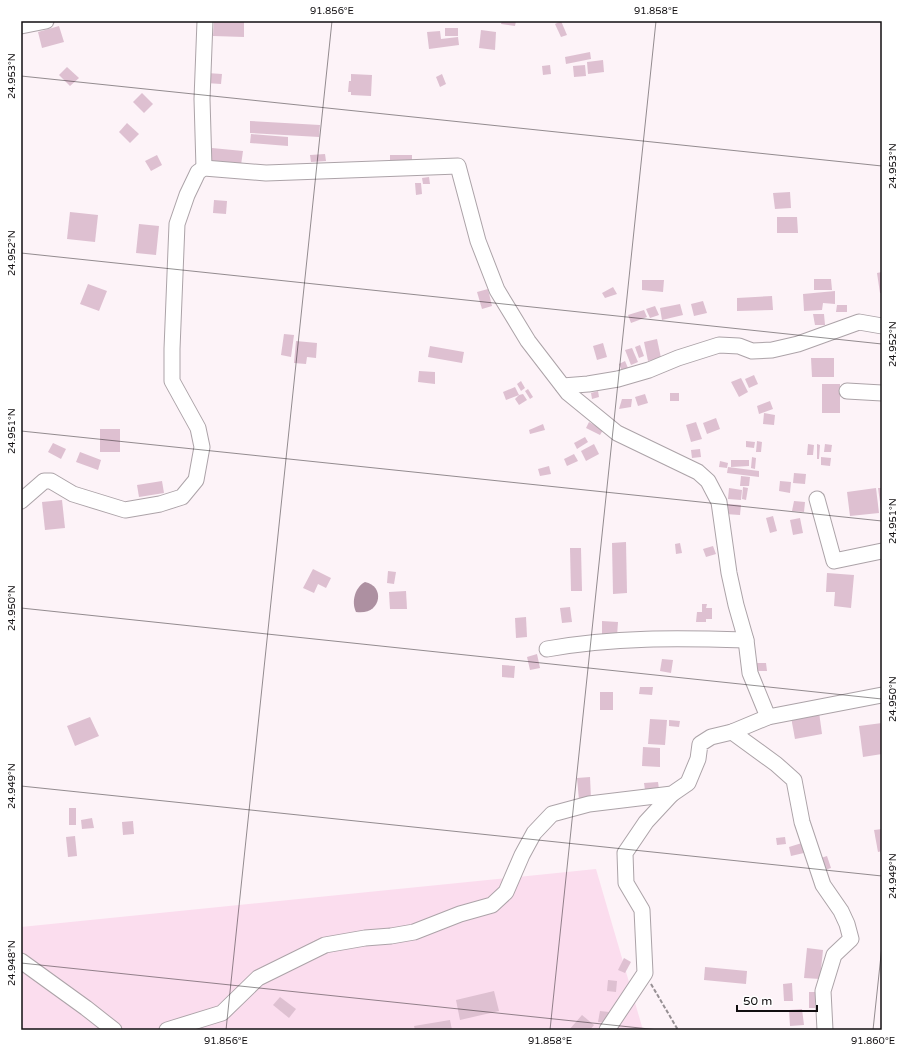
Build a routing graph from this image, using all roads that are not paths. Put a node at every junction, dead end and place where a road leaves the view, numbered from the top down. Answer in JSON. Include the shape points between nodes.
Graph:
{"nodes":[{"id":1,"x":46,"y":21,"type":"edge"},
{"id":2,"x":205,"y":21,"type":"edge"},
{"id":3,"x":21,"y":26,"type":"edge"},
{"id":4,"x":204,"y":168,"type":"junction"},
{"id":5,"x":882,"y":326,"type":"edge"},
{"id":6,"x":563,"y":386,"type":"junction"},
{"id":7,"x":847,"y":391,"type":"dead end"},
{"id":8,"x":882,"y":393,"type":"edge"},
{"id":9,"x":817,"y":499,"type":"dead end"},
{"id":10,"x":21,"y":501,"type":"edge"},
{"id":11,"x":882,"y":551,"type":"edge"},
{"id":12,"x":746,"y":640,"type":"junction"},
{"id":13,"x":547,"y":649,"type":"dead end"},
{"id":14,"x":882,"y":696,"type":"edge"},
{"id":15,"x":768,"y":717,"type":"junction"},
{"id":16,"x":732,"y":732,"type":"junction"},
{"id":17,"x":672,"y":794,"type":"junction"},
{"id":18,"x":21,"y":961,"type":"edge"},
{"id":19,"x":114,"y":1030,"type":"edge"},
{"id":20,"x":167,"y":1030,"type":"edge"},
{"id":21,"x":607,"y":1030,"type":"edge"},
{"id":22,"x":825,"y":1030,"type":"edge"}],
"edges":[{"from":1,"to":3,"type":"street"},
{"from":2,"to":4,"type":"street","via":[[202,99]]},
{"from":4,"to":6,"type":"street","via":[[266,173],[458,166],[478,241],[497,290],[528,341]]},
{"from":4,"to":10,"type":"street","via":[[198,172],[189,190],[177,224],[172,349],[172,381],[198,428],[202,447],[196,480],[182,497],[125,510],[73,494],[51,481],[44,480]]},
{"from":5,"to":6,"type":"street","via":[[859,322],[798,344],[772,350],[752,351],[739,346],[718,345],[624,377]]},
{"from":6,"to":12,"type":"street","via":[[618,433],[698,472],[708,481],[719,502],[729,573]]},
{"from":7,"to":8,"type":"street"},
{"from":9,"to":11,"type":"street","via":[[834,561]]},
{"from":12,"to":13,"type":"street","via":[[650,638]]},
{"from":12,"to":15,"type":"street","via":[[750,673]]},
{"from":14,"to":15,"type":"street"},
{"from":15,"to":16,"type":"street"},
{"from":16,"to":17,"type":"street","via":[[711,736],[700,744],[698,759],[688,783]]},
{"from":16,"to":22,"type":"street","via":[[794,780],[802,822],[823,886],[847,924],[851,940],[834,955],[823,991]]},
{"from":17,"to":20,"type":"street","via":[[589,804],[552,814],[534,833],[506,892],[492,905],[414,932],[325,945],[258,978],[222,1013]]},
{"from":17,"to":21,"type":"street","via":[[646,822],[625,853],[626,883],[642,910],[645,973]]},
{"from":18,"to":19,"type":"street"}]}
